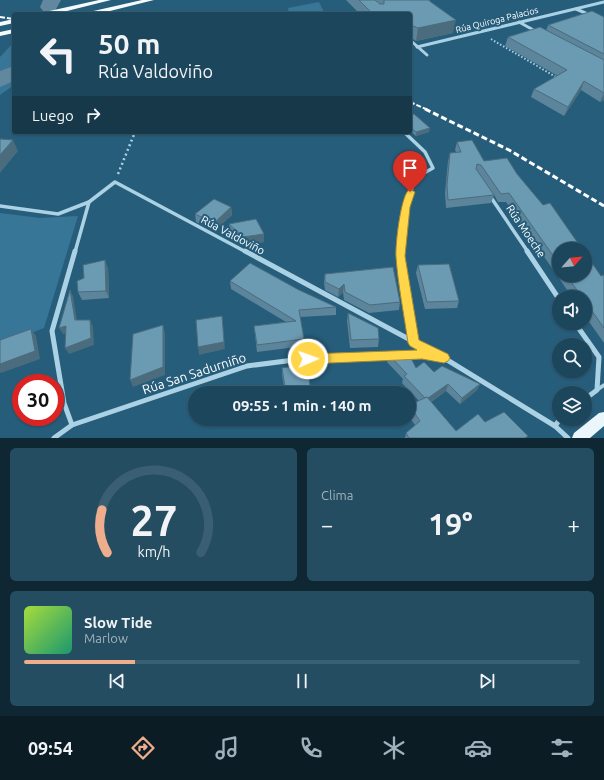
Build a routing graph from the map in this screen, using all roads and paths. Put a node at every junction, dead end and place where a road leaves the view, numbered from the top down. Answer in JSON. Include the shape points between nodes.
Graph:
{"nodes":[{"id":1,"x":108,"y":0,"type":"edge"},
{"id":2,"x":151,"y":0,"type":"edge"},
{"id":3,"x":604,"y":2,"type":"edge"},
{"id":4,"x":576,"y":9,"type":"junction"},
{"id":5,"x":53,"y":12,"type":"edge"},
{"id":6,"x":98,"y":12,"type":"edge"},
{"id":7,"x":597,"y":19,"type":"edge"},
{"id":8,"x":12,"y":21,"type":"edge"},
{"id":9,"x":519,"y":22,"type":"junction"},
{"id":10,"x":0,"y":24,"type":"edge"},
{"id":11,"x":12,"y":31,"type":"edge"},
{"id":12,"x":478,"y":32,"type":"junction"},
{"id":13,"x":539,"y":33,"type":"edge"},
{"id":14,"x":0,"y":34,"type":"edge"},
{"id":15,"x":412,"y":42,"type":"edge"},
{"id":16,"x":417,"y":47,"type":"junction"},
{"id":17,"x":427,"y":56,"type":"dead end"},
{"id":18,"x":554,"y":81,"type":"edge"},
{"id":19,"x":134,"y":134,"type":"edge"},
{"id":20,"x":406,"y":134,"type":"edge"},
{"id":21,"x":115,"y":182,"type":"junction"},
{"id":22,"x":489,"y":194,"type":"edge"},
{"id":23,"x":89,"y":202,"type":"junction"},
{"id":24,"x":0,"y":206,"type":"edge"},
{"id":25,"x":553,"y":290,"type":"edge"},
{"id":26,"x":581,"y":330,"type":"edge"},
{"id":27,"x":414,"y":343,"type":"junction"},
{"id":28,"x":444,"y":358,"type":"junction"},
{"id":29,"x":604,"y":385,"type":"edge"},
{"id":30,"x":597,"y":390,"type":"junction"},
{"id":31,"x":592,"y":394,"type":"edge"},
{"id":32,"x":552,"y":424,"type":"edge"},
{"id":33,"x":601,"y":424,"type":"edge"},
{"id":34,"x":72,"y":425,"type":"junction"},
{"id":35,"x":555,"y":426,"type":"edge"},
{"id":36,"x":54,"y":438,"type":"edge"},
{"id":37,"x":568,"y":438,"type":"edge"},
{"id":38,"x":579,"y":438,"type":"edge"}],
"edges":[{"from":1,"to":5,"type":"highway"},
{"from":2,"to":6,"type":"highway"},
{"from":3,"to":4,"type":"street","name":"Rúa Quiroga Palacios"},
{"from":4,"to":7,"type":"street"},
{"from":4,"to":9,"type":"street","name":"Rúa Quiroga Palacios"},
{"from":8,"to":10,"type":"highway"},
{"from":9,"to":12,"type":"street","name":"Rúa Quiroga Palacios"},
{"from":9,"to":13,"type":"street"},
{"from":11,"to":14,"type":"highway"},
{"from":12,"to":16,"type":"street","name":"Rúa Quiroga Palacios"},
{"from":12,"to":18,"type":"path","via":[[556,77]]},
{"from":15,"to":16,"type":"street"},
{"from":16,"to":17,"type":"street"},
{"from":19,"to":21,"type":"path"},
{"from":20,"to":27,"type":"street","via":[[426,152],[433,168],[415,178],[406,207],[400,256]]},
{"from":21,"to":23,"type":"street"},
{"from":21,"to":27,"type":"street","name":"Rúa Valdoviño"},
{"from":22,"to":25,"type":"street","name":"Rúa Moeche"},
{"from":23,"to":24,"type":"street","via":[[58,214]]},
{"from":23,"to":34,"type":"street","via":[[52,331],[64,403]]},
{"from":26,"to":30,"type":"street","via":[[599,357]]},
{"from":27,"to":28,"type":"street","name":"Rúa Valdoviño"},
{"from":28,"to":32,"type":"street","name":"Rúa Valdoviño"},
{"from":28,"to":34,"type":"street","name":"Rúa San Sadurniño","via":[[422,354],[294,360],[248,366]]},
{"from":29,"to":30,"type":"lane"},
{"from":30,"to":31,"type":"street"},
{"from":33,"to":38,"type":"main road"},
{"from":34,"to":36,"type":"street","name":"Rúa San Sadurniño"},
{"from":35,"to":37,"type":"street","name":"Rúa Valdoviño"}]}
